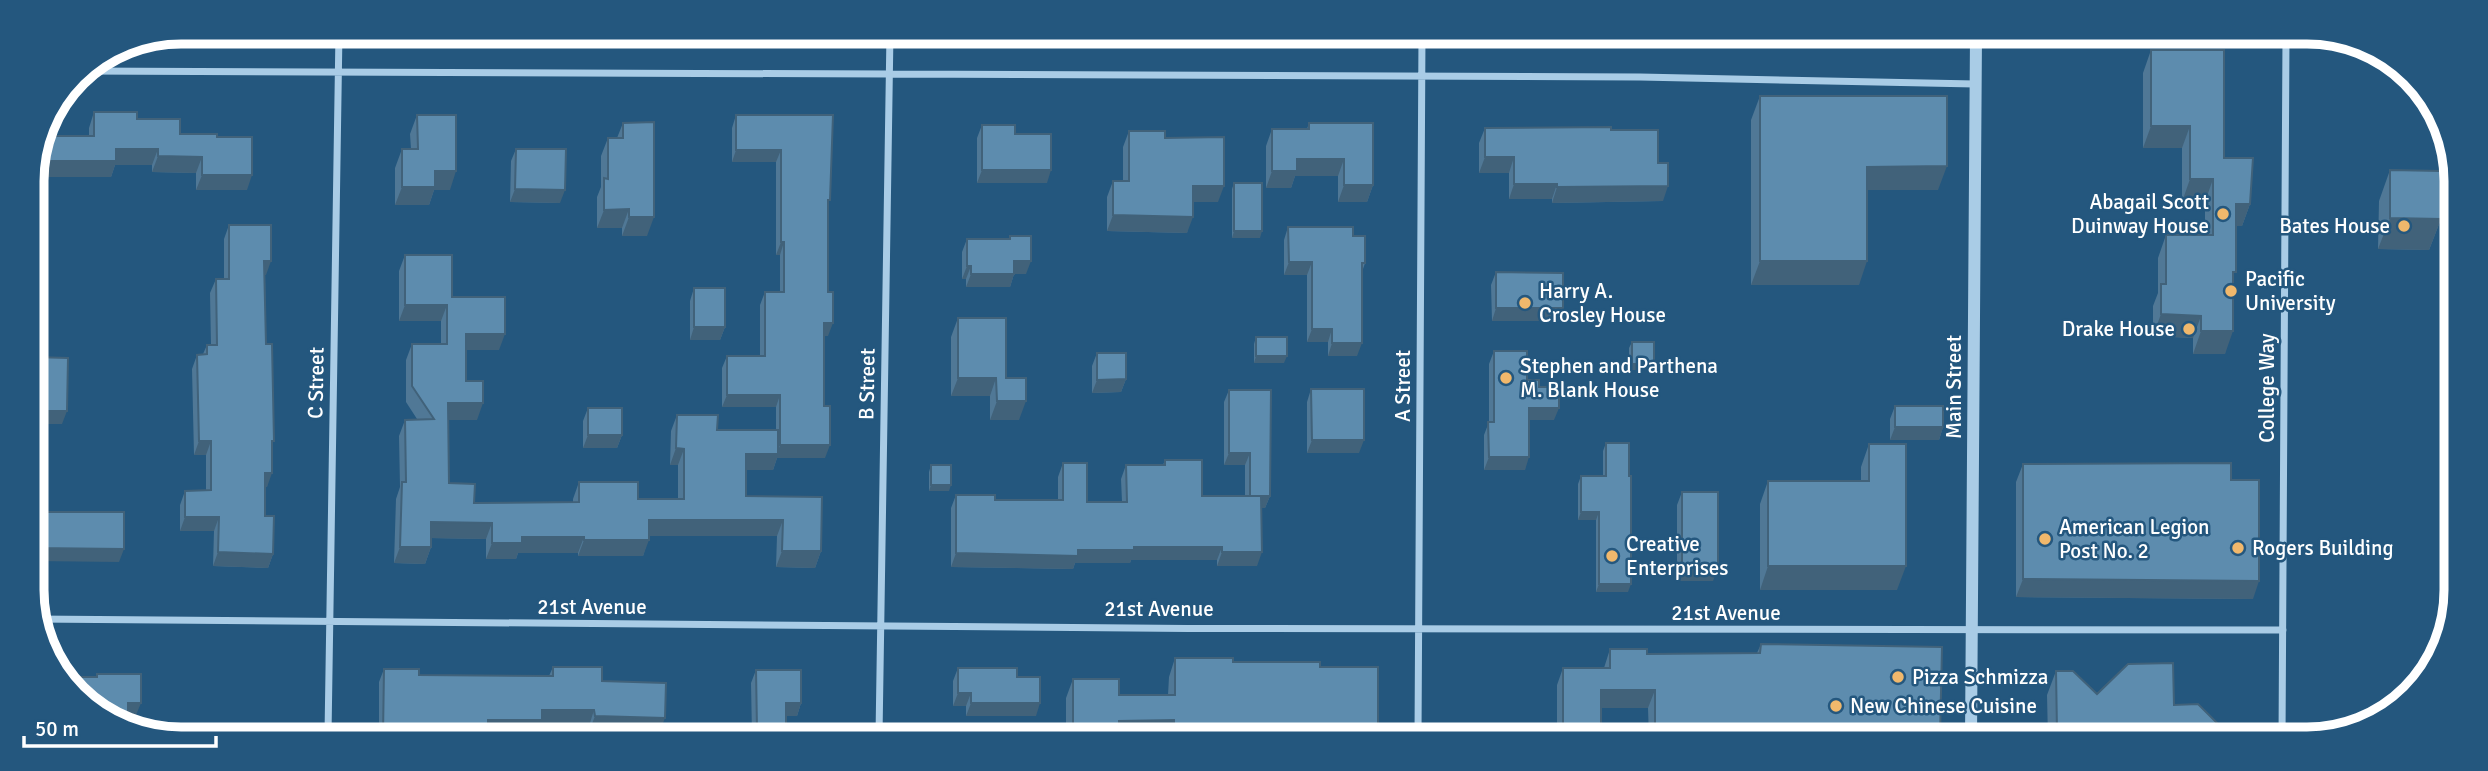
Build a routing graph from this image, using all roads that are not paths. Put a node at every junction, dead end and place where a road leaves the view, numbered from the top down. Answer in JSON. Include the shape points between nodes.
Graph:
{"nodes":[{"id":1,"x":339,"y":44,"type":"edge"},
{"id":2,"x":890,"y":44,"type":"edge"},
{"id":3,"x":1422,"y":44,"type":"edge"},
{"id":4,"x":1976,"y":44,"type":"edge"},
{"id":5,"x":2286,"y":44,"type":"edge"},
{"id":6,"x":99,"y":71,"type":"edge"},
{"id":7,"x":338,"y":72,"type":"junction"},
{"id":8,"x":889,"y":72,"type":"junction"},
{"id":9,"x":1422,"y":78,"type":"junction"},
{"id":10,"x":1975,"y":84,"type":"junction"},
{"id":11,"x":47,"y":620,"type":"edge"},
{"id":12,"x":329,"y":622,"type":"junction"},
{"id":13,"x":880,"y":626,"type":"junction"},
{"id":14,"x":1419,"y":629,"type":"junction"},
{"id":15,"x":2283,"y":630,"type":"junction"},
{"id":16,"x":1972,"y":631,"type":"junction"},
{"id":17,"x":328,"y":727,"type":"edge"},
{"id":18,"x":879,"y":727,"type":"edge"},
{"id":19,"x":1418,"y":727,"type":"edge"},
{"id":20,"x":1971,"y":727,"type":"edge"},
{"id":21,"x":2282,"y":727,"type":"edge"}],
"edges":[{"from":1,"to":7,"type":"street","name":"C Street"},
{"from":2,"to":8,"type":"street","name":"B Street"},
{"from":3,"to":9,"type":"street","name":"A Street"},
{"from":4,"to":10,"type":"street","name":"Main Street"},
{"from":5,"to":15,"type":"street","name":"College Way"},
{"from":6,"to":7,"type":"street"},
{"from":7,"to":8,"type":"street"},
{"from":7,"to":12,"type":"street","name":"C Street"},
{"from":8,"to":9,"type":"street"},
{"from":8,"to":13,"type":"street","name":"B Street"},
{"from":9,"to":10,"type":"street"},
{"from":9,"to":14,"type":"street","name":"A Street"},
{"from":10,"to":16,"type":"street","name":"Main Street"},
{"from":11,"to":12,"type":"street","name":"21st Avenue"},
{"from":12,"to":13,"type":"street","name":"21st Avenue"},
{"from":12,"to":17,"type":"street","name":"C Street"},
{"from":13,"to":14,"type":"street","name":"21st Avenue"},
{"from":13,"to":18,"type":"street","name":"B Street"},
{"from":14,"to":16,"type":"street","name":"21st Avenue"},
{"from":14,"to":19,"type":"street","name":"A Street"},
{"from":15,"to":16,"type":"street","name":"21st Avenue"},
{"from":15,"to":21,"type":"street","name":"College Way"},
{"from":16,"to":20,"type":"street","name":"Main Street"}]}
